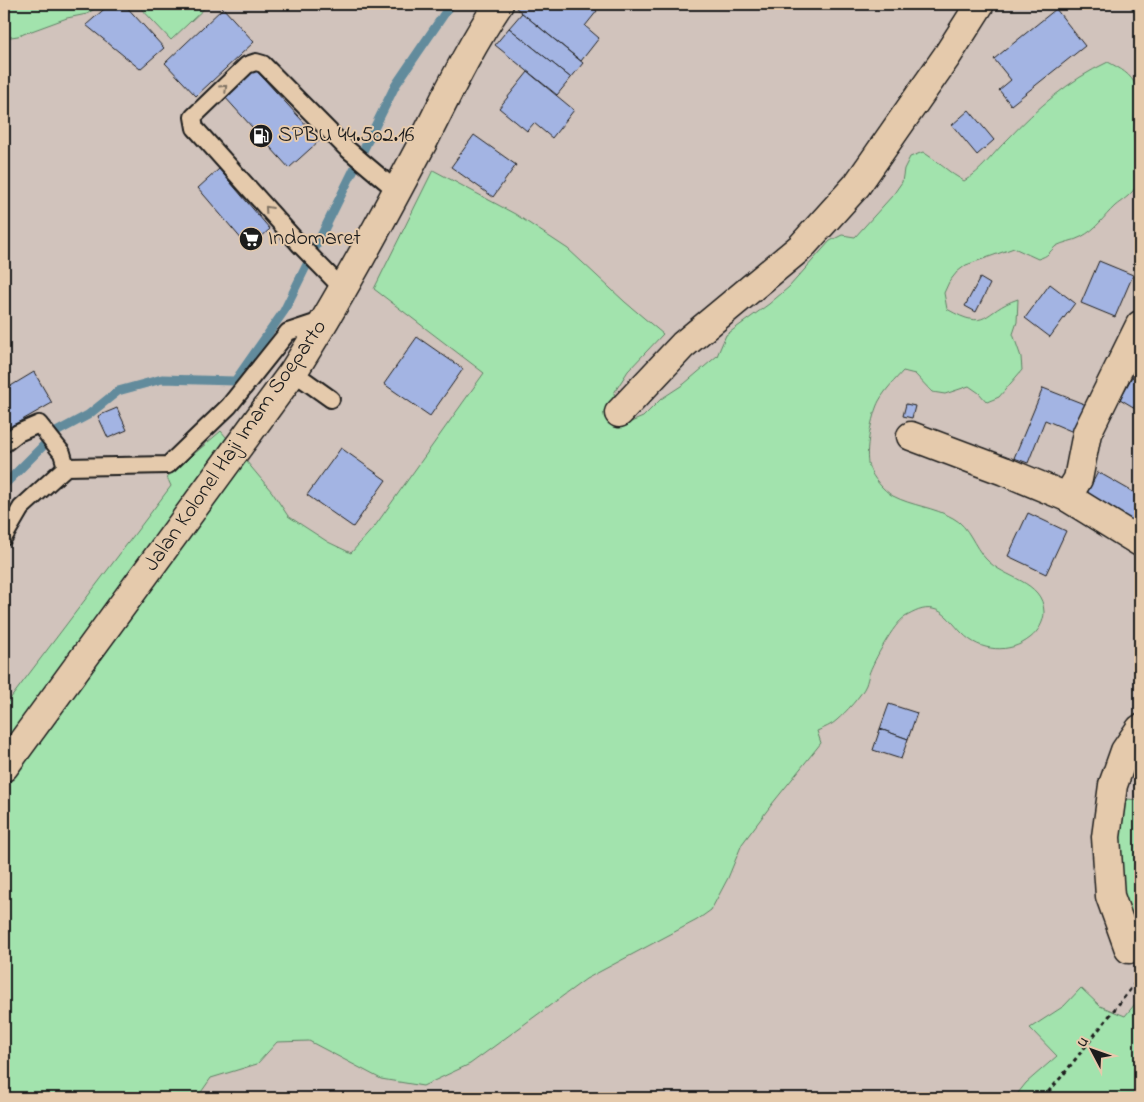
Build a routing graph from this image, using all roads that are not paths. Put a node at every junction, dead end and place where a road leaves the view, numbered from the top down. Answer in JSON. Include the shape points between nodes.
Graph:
{"nodes":[{"id":1,"x":499,"y":4,"type":"edge"},
{"id":2,"x":980,"y":4,"type":"edge"},
{"id":3,"x":397,"y":191,"type":"junction"},
{"id":4,"x":343,"y":289,"type":"junction"},
{"id":5,"x":326,"y":320,"type":"junction"},
{"id":6,"x":1140,"y":325,"type":"edge"},
{"id":7,"x":293,"y":372,"type":"junction"},
{"id":8,"x":331,"y":399,"type":"dead end"},
{"id":9,"x":619,"y":413,"type":"dead end"},
{"id":10,"x":911,"y":436,"type":"dead end"},
{"id":11,"x":4,"y":444,"type":"edge"},
{"id":12,"x":66,"y":467,"type":"junction"},
{"id":13,"x":1067,"y":497,"type":"junction"},
{"id":14,"x":4,"y":537,"type":"edge"},
{"id":15,"x":1140,"y":542,"type":"edge"},
{"id":16,"x":1140,"y":729,"type":"edge"},
{"id":17,"x":4,"y":767,"type":"edge"},
{"id":18,"x":1129,"y":949,"type":"dead end"}],
"edges":[{"from":1,"to":3,"type":"street","name":"Jalan Kolonel Haji Imam Soeparto","via":[[482,29]]},
{"from":2,"to":9,"type":"street","via":[[857,185],[801,247],[683,345]]},
{"from":3,"to":4,"type":"street","name":"Jalan Kolonel Haji Imam Soeparto"},
{"from":4,"to":3,"type":"lane","one_way":true,"via":[[195,128],[193,118],[247,65],[263,64],[345,147]]},
{"from":4,"to":5,"type":"street","name":"Jalan Kolonel Haji Imam Soeparto"},
{"from":5,"to":7,"type":"street","name":"Jalan Kolonel Haji Imam Soeparto"},
{"from":5,"to":12,"type":"lane","via":[[288,332],[229,406],[168,465]]},
{"from":6,"to":13,"type":"street","via":[[1087,433],[1078,479]]},
{"from":7,"to":8,"type":"lane"},
{"from":7,"to":17,"type":"street","name":"Jalan Kolonel Haji Imam Soeparto"},
{"from":10,"to":13,"type":"street"},
{"from":11,"to":12,"type":"lane","via":[[18,433],[39,424],[62,453]]},
{"from":12,"to":14,"type":"lane","via":[[21,508]]},
{"from":13,"to":15,"type":"street"},
{"from":16,"to":18,"type":"street","via":[[1125,751],[1112,785],[1106,837],[1110,896]]}]}
